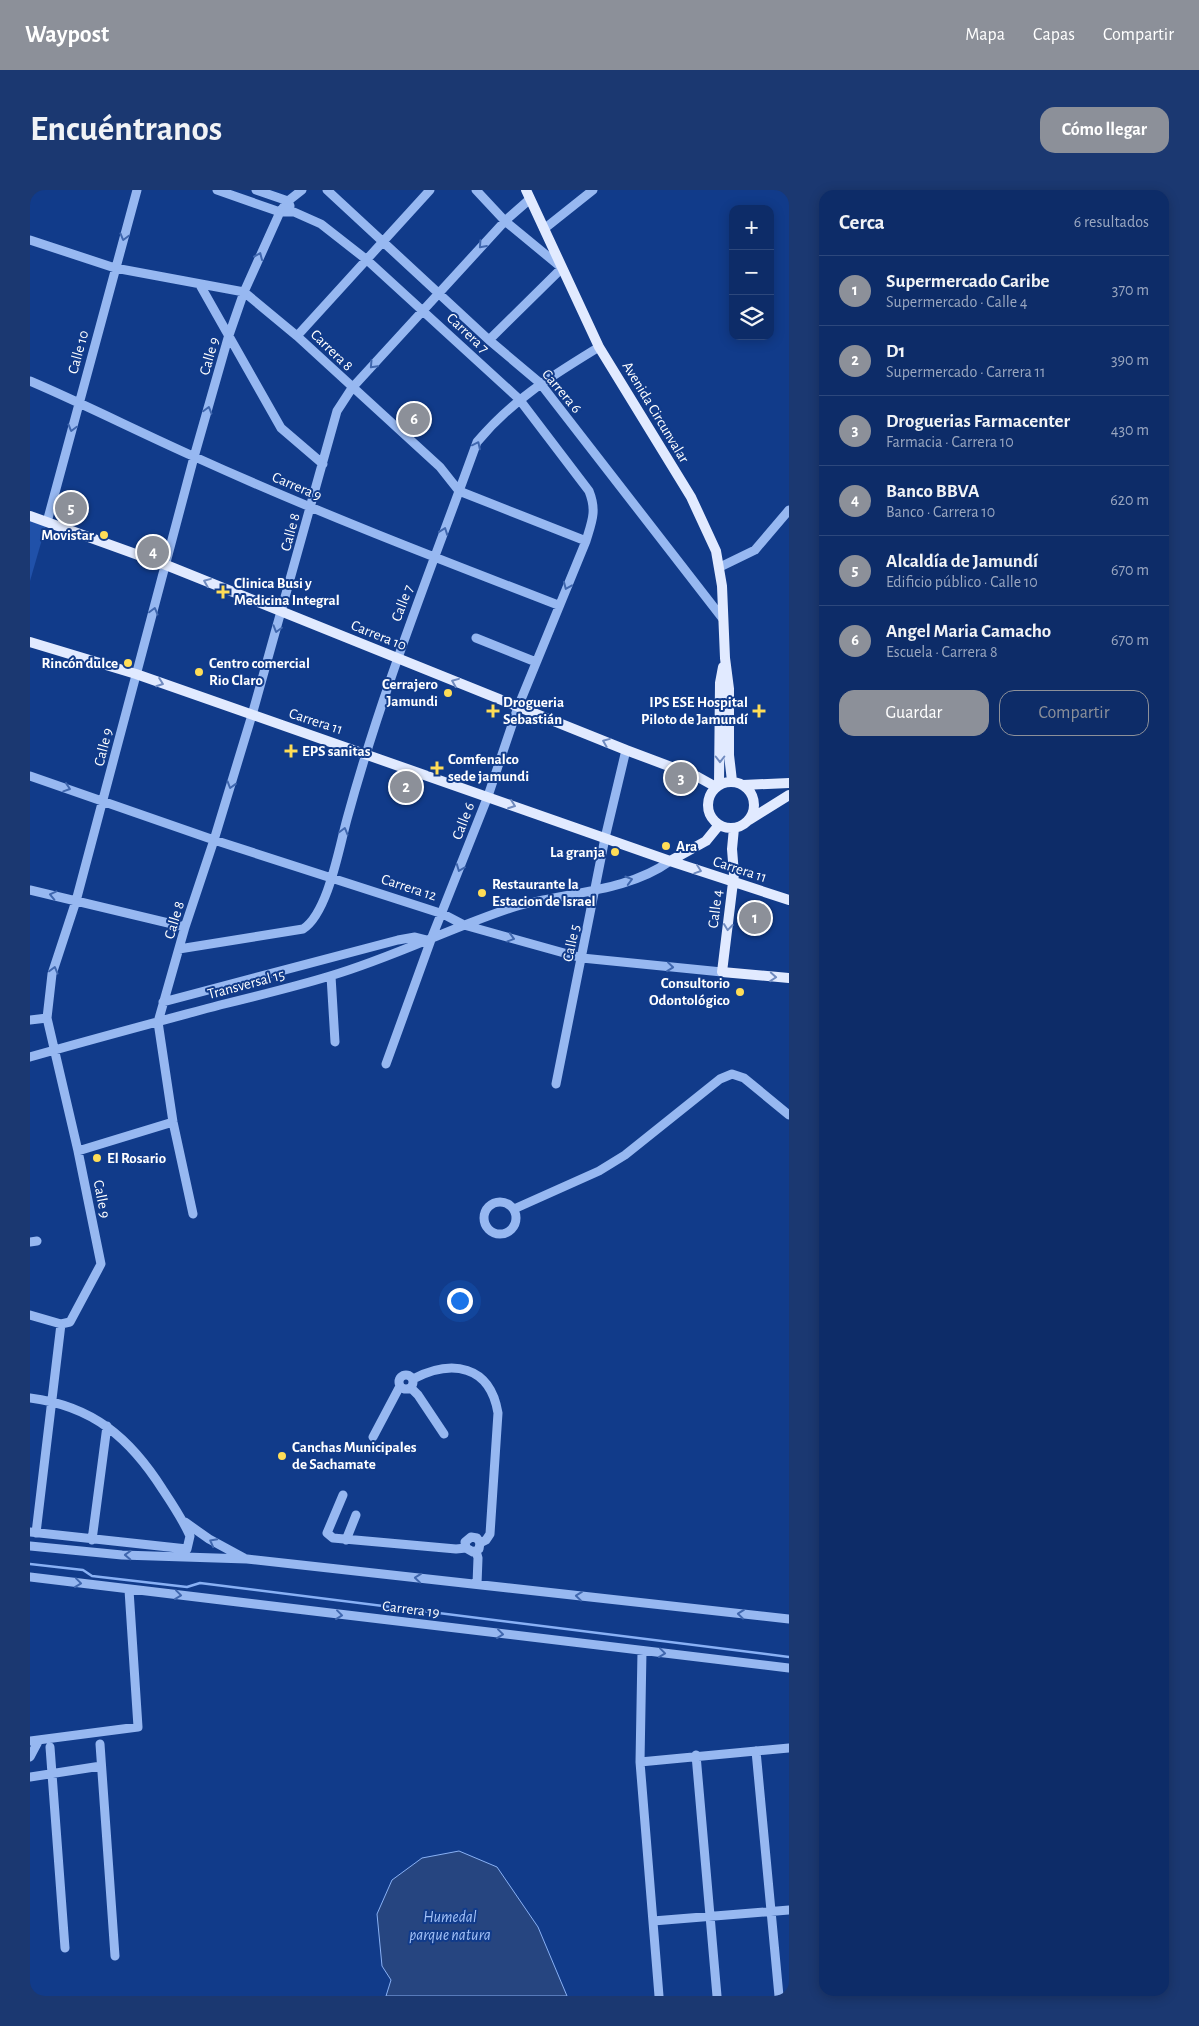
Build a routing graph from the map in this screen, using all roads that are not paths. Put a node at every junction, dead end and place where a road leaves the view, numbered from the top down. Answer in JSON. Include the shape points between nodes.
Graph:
{"nodes":[{"id":1,"x":136,"y":190,"type":"edge"},
{"id":2,"x":217,"y":190,"type":"edge"},
{"id":3,"x":256,"y":190,"type":"edge"},
{"id":4,"x":301,"y":190,"type":"edge"},
{"id":5,"x":327,"y":190,"type":"edge"},
{"id":6,"x":430,"y":190,"type":"edge"},
{"id":7,"x":476,"y":190,"type":"edge"},
{"id":8,"x":593,"y":190,"type":"edge"},
{"id":9,"x":528,"y":194,"type":"edge"},
{"id":10,"x":288,"y":201,"type":"junction"},
{"id":11,"x":280,"y":212,"type":"junction"},
{"id":12,"x":294,"y":212,"type":"junction"},
{"id":13,"x":505,"y":220,"type":"junction"},
{"id":14,"x":544,"y":229,"type":"junction"},
{"id":15,"x":30,"y":240,"type":"edge"},
{"id":16,"x":382,"y":243,"type":"junction"},
{"id":17,"x":368,"y":260,"type":"junction"},
{"id":18,"x":115,"y":268,"type":"junction"},
{"id":19,"x":562,"y":268,"type":"junction"},
{"id":20,"x":200,"y":284,"type":"junction"},
{"id":21,"x":244,"y":292,"type":"junction"},
{"id":22,"x":438,"y":293,"type":"junction"},
{"id":23,"x":424,"y":310,"type":"junction"},
{"id":24,"x":297,"y":336,"type":"junction"},
{"id":25,"x":228,"y":338,"type":"junction"},
{"id":26,"x":489,"y":340,"type":"junction"},
{"id":27,"x":599,"y":347,"type":"junction"},
{"id":28,"x":30,"y":381,"type":"edge"},
{"id":29,"x":540,"y":383,"type":"junction"},
{"id":30,"x":352,"y":388,"type":"junction"},
{"id":31,"x":519,"y":399,"type":"junction"},
{"id":32,"x":79,"y":402,"type":"junction"},
{"id":33,"x":194,"y":457,"type":"junction"},
{"id":34,"x":322,"y":464,"type":"junction"},
{"id":35,"x":459,"y":491,"type":"junction"},
{"id":36,"x":594,"y":504,"type":"joint"},
{"id":37,"x":311,"y":507,"type":"junction"},
{"id":38,"x":789,"y":510,"type":"edge"},
{"id":39,"x":30,"y":516,"type":"edge"},
{"id":40,"x":47,"y":522,"type":"junction"},
{"id":41,"x":586,"y":541,"type":"junction"},
{"id":42,"x":434,"y":558,"type":"junction"},
{"id":43,"x":166,"y":565,"type":"junction"},
{"id":44,"x":720,"y":567,"type":"junction"},
{"id":45,"x":558,"y":605,"type":"junction"},
{"id":46,"x":282,"y":612,"type":"junction"},
{"id":47,"x":723,"y":619,"type":"junction"},
{"id":48,"x":476,"y":638,"type":"dead end"},
{"id":49,"x":30,"y":642,"type":"edge"},
{"id":50,"x":396,"y":658,"type":"junction"},
{"id":51,"x":536,"y":662,"type":"junction"},
{"id":52,"x":136,"y":674,"type":"junction"},
{"id":53,"x":518,"y":707,"type":"junction"},
{"id":54,"x":252,"y":716,"type":"junction"},
{"id":55,"x":724,"y":735,"type":"junction"},
{"id":56,"x":626,"y":750,"type":"junction"},
{"id":57,"x":365,"y":753,"type":"junction"},
{"id":58,"x":30,"y":776,"type":"edge"},
{"id":59,"x":732,"y":781,"type":"junction"},
{"id":60,"x":789,"y":783,"type":"edge"},
{"id":61,"x":743,"y":785,"type":"junction"},
{"id":62,"x":718,"y":786,"type":"junction"},
{"id":63,"x":789,"y":795,"type":"edge"},
{"id":64,"x":488,"y":796,"type":"junction"},
{"id":65,"x":104,"y":800,"type":"junction"},
{"id":66,"x":748,"y":821,"type":"junction"},
{"id":67,"x":727,"y":827,"type":"junction"},
{"id":68,"x":605,"y":838,"type":"junction"},
{"id":69,"x":214,"y":840,"type":"junction"},
{"id":70,"x":670,"y":861,"type":"junction"},
{"id":71,"x":331,"y":878,"type":"junction"},
{"id":72,"x":733,"y":882,"type":"junction"},
{"id":73,"x":596,"y":889,"type":"junction"},
{"id":74,"x":30,"y":890,"type":"edge"},
{"id":75,"x":789,"y":900,"type":"edge"},
{"id":76,"x":76,"y":901,"type":"junction"},
{"id":77,"x":443,"y":914,"type":"junction"},
{"id":78,"x":464,"y":925,"type":"junction"},
{"id":79,"x":185,"y":927,"type":"junction"},
{"id":80,"x":429,"y":938,"type":"junction"},
{"id":81,"x":179,"y":949,"type":"junction"},
{"id":82,"x":582,"y":958,"type":"junction"},
{"id":83,"x":722,"y":972,"type":"junction"},
{"id":84,"x":331,"y":976,"type":"junction"},
{"id":85,"x":789,"y":978,"type":"edge"},
{"id":86,"x":163,"y":1002,"type":"junction"},
{"id":87,"x":47,"y":1018,"type":"junction"},
{"id":88,"x":30,"y":1020,"type":"edge"},
{"id":89,"x":158,"y":1022,"type":"junction"},
{"id":90,"x":335,"y":1042,"type":"dead end"},
{"id":91,"x":56,"y":1050,"type":"junction"},
{"id":92,"x":30,"y":1057,"type":"edge"},
{"id":93,"x":386,"y":1064,"type":"dead end"},
{"id":94,"x":556,"y":1084,"type":"dead end"},
{"id":95,"x":789,"y":1116,"type":"edge"},
{"id":96,"x":173,"y":1122,"type":"junction"},
{"id":97,"x":78,"y":1150,"type":"junction"},
{"id":98,"x":514,"y":1209,"type":"dead end"},
{"id":99,"x":193,"y":1214,"type":"dead end"},
{"id":100,"x":30,"y":1315,"type":"edge"},
{"id":101,"x":66,"y":1323,"type":"junction"},
{"id":102,"x":412,"y":1384,"type":"junction"},
{"id":103,"x":30,"y":1398,"type":"edge"},
{"id":104,"x":53,"y":1401,"type":"junction"},
{"id":105,"x":108,"y":1426,"type":"junction"},
{"id":106,"x":444,"y":1434,"type":"dead end"},
{"id":107,"x":373,"y":1437,"type":"dead end"},
{"id":108,"x":343,"y":1495,"type":"dead end"},
{"id":109,"x":356,"y":1515,"type":"dead end"},
{"id":110,"x":183,"y":1520,"type":"junction"},
{"id":111,"x":33,"y":1533,"type":"edge"},
{"id":112,"x":92,"y":1540,"type":"junction"},
{"id":113,"x":346,"y":1540,"type":"junction"},
{"id":114,"x":30,"y":1546,"type":"edge"},
{"id":115,"x":478,"y":1547,"type":"junction"},
{"id":116,"x":466,"y":1548,"type":"junction"},
{"id":117,"x":187,"y":1549,"type":"junction"},
{"id":118,"x":179,"y":1557,"type":"junction"},
{"id":119,"x":247,"y":1559,"type":"junction"},
{"id":120,"x":30,"y":1578,"type":"edge"},
{"id":121,"x":477,"y":1584,"type":"junction"},
{"id":122,"x":129,"y":1590,"type":"junction"},
{"id":123,"x":789,"y":1619,"type":"edge"},
{"id":124,"x":642,"y":1651,"type":"junction"},
{"id":125,"x":789,"y":1668,"type":"edge"},
{"id":126,"x":35,"y":1741,"type":"edge"},
{"id":127,"x":100,"y":1744,"type":"dead end"},
{"id":128,"x":50,"y":1747,"type":"dead end"},
{"id":129,"x":789,"y":1748,"type":"edge"},
{"id":130,"x":756,"y":1750,"type":"junction"},
{"id":131,"x":696,"y":1755,"type":"junction"},
{"id":132,"x":30,"y":1757,"type":"edge"},
{"id":133,"x":640,"y":1762,"type":"junction"},
{"id":134,"x":101,"y":1766,"type":"junction"},
{"id":135,"x":52,"y":1774,"type":"junction"},
{"id":136,"x":30,"y":1778,"type":"edge"},
{"id":137,"x":789,"y":1910,"type":"edge"},
{"id":138,"x":771,"y":1912,"type":"junction"},
{"id":139,"x":710,"y":1917,"type":"junction"},
{"id":140,"x":653,"y":1921,"type":"junction"},
{"id":141,"x":65,"y":1948,"type":"dead end"},
{"id":142,"x":115,"y":1956,"type":"dead end"},
{"id":143,"x":659,"y":1996,"type":"edge"},
{"id":144,"x":717,"y":1996,"type":"edge"},
{"id":145,"x":778,"y":1996,"type":"edge"}],
"edges":[{"from":1,"to":18,"type":"street","name":"Calle 10","one_way":true},
{"from":2,"to":11,"type":"street","name":"Carrera 7"},
{"from":3,"to":10,"type":"street"},
{"from":4,"to":10,"type":"street","name":"Calle 9"},
{"from":5,"to":16,"type":"street","name":"Carrera 6"},
{"from":6,"to":16,"type":"street"},
{"from":7,"to":13,"type":"street"},
{"from":8,"to":14,"type":"street"},
{"from":9,"to":13,"type":"street","name":"Calle 8"},
{"from":9,"to":14,"type":"main road","name":"Avenida Circunvalar"},
{"from":10,"to":11,"type":"street","name":"Calle 9"},
{"from":10,"to":12,"type":"street"},
{"from":11,"to":12,"type":"street","name":"Carrera 7"},
{"from":21,"to":11,"type":"street","name":"Calle 9","one_way":true},
{"from":12,"to":17,"type":"street","name":"Carrera 7","via":[[321,224]]},
{"from":13,"to":19,"type":"street"},
{"from":13,"to":22,"type":"street","name":"Calle 8","one_way":true},
{"from":14,"to":19,"type":"main road","name":"Avenida Circunvalar"},
{"from":15,"to":18,"type":"street","name":"Carrera 8"},
{"from":16,"to":17,"type":"street"},
{"from":16,"to":22,"type":"street","name":"Carrera 6"},
{"from":17,"to":23,"type":"street","name":"Carrera 7"},
{"from":17,"to":24,"type":"street"},
{"from":18,"to":20,"type":"street","name":"Carrera 8"},
{"from":18,"to":32,"type":"street","name":"Calle 10"},
{"from":19,"to":26,"type":"street"},
{"from":19,"to":27,"type":"main road","name":"Avenida Circunvalar"},
{"from":20,"to":21,"type":"street","name":"Carrera 8"},
{"from":20,"to":25,"type":"street"},
{"from":21,"to":24,"type":"street","name":"Carrera 8"},
{"from":21,"to":25,"type":"street","name":"Calle 9"},
{"from":22,"to":23,"type":"street","name":"Calle 8"},
{"from":22,"to":26,"type":"street","name":"Carrera 6"},
{"from":23,"to":30,"type":"street","name":"Calle 8","one_way":true},
{"from":23,"to":31,"type":"street","name":"Carrera 7"},
{"from":24,"to":30,"type":"street","name":"Carrera 8"},
{"from":33,"to":25,"type":"street","name":"Calle 9","one_way":true},
{"from":25,"to":34,"type":"street","via":[[281,428]]},
{"from":26,"to":29,"type":"street","name":"Carrera 6"},
{"from":27,"to":29,"type":"street","name":"Calle 7"},
{"from":27,"to":44,"type":"main road","name":"Avenida Circunvalar","via":[[695,504],[709,532]]},
{"from":28,"to":32,"type":"street","name":"Carrera 9"},
{"from":29,"to":31,"type":"street","name":"Calle 7"},
{"from":29,"to":47,"type":"street","name":"Carrera 6"},
{"from":30,"to":34,"type":"street","name":"Calle 8","via":[[337,410]]},
{"from":30,"to":35,"type":"street","name":"Carrera 8","via":[[440,467]]},
{"from":35,"to":31,"type":"street","name":"Calle 7","one_way":true,"via":[[477,442]]},
{"from":31,"to":36,"type":"street","name":"Carrera 7","via":[[589,491]]},
{"from":32,"to":33,"type":"street","name":"Carrera 9"},
{"from":32,"to":40,"type":"street","name":"Calle 10","one_way":true},
{"from":33,"to":37,"type":"street","name":"Carrera 9"},
{"from":33,"to":43,"type":"street","name":"Calle 9"},
{"from":34,"to":37,"type":"street","name":"Calle 8"},
{"from":35,"to":41,"type":"street"},
{"from":42,"to":35,"type":"street","name":"Calle 7","one_way":true},
{"from":36,"to":41,"type":"street","name":"Calle 6"},
{"from":37,"to":42,"type":"street","name":"Carrera 9"},
{"from":37,"to":46,"type":"street","name":"Calle 8"},
{"from":38,"to":44,"type":"street","via":[[755,550]]},
{"from":39,"to":40,"type":"main road","name":"Carrera 10"},
{"from":40,"to":43,"type":"main road","name":"Carrera 10"},
{"from":41,"to":45,"type":"street","name":"Calle 6","one_way":true},
{"from":42,"to":45,"type":"street","name":"Carrera 9"},
{"from":42,"to":50,"type":"street","name":"Calle 7"},
{"from":46,"to":43,"type":"main road","name":"Carrera 10","one_way":true},
{"from":52,"to":43,"type":"street","name":"Calle 9","one_way":true},
{"from":44,"to":47,"type":"main road","name":"Avenida Circunvalar"},
{"from":45,"to":51,"type":"street","name":"Calle 6"},
{"from":46,"to":50,"type":"main road","name":"Carrera 10"},
{"from":46,"to":54,"type":"street","name":"Calle 8","one_way":true},
{"from":47,"to":55,"type":"main road","name":"Avenida Circunvalar","via":[[729,688]]},
{"from":48,"to":51,"type":"street"},
{"from":49,"to":52,"type":"main road","name":"Carrera 11"},
{"from":53,"to":50,"type":"main road","name":"Carrera 10","one_way":true},
{"from":50,"to":57,"type":"street","name":"Calle 7"},
{"from":51,"to":53,"type":"street","name":"Calle 6"},
{"from":52,"to":54,"type":"main road","name":"Carrera 11","one_way":true},
{"from":52,"to":65,"type":"street","name":"Calle 9"},
{"from":56,"to":53,"type":"main road","name":"Carrera 10","one_way":true},
{"from":53,"to":64,"type":"street","name":"Calle 6"},
{"from":54,"to":57,"type":"main road","name":"Carrera 11"},
{"from":54,"to":69,"type":"street","name":"Calle 8","one_way":true},
{"from":55,"to":59,"type":"main road","name":"Avenida Circunvalar"},
{"from":55,"to":62,"type":"main road","name":"Avenida Circunvalar","one_way":true},
{"from":56,"to":62,"type":"main road","name":"Carrera 10"},
{"from":56,"to":68,"type":"street","name":"Calle 5"},
{"from":57,"to":64,"type":"main road","name":"Carrera 11"},
{"from":71,"to":57,"type":"street","name":"Calle 7","one_way":true},
{"from":58,"to":65,"type":"street","name":"Carrera 12","one_way":true},
{"from":59,"to":61,"type":"main road"},
{"from":59,"to":62,"type":"main road"},
{"from":60,"to":61,"type":"main road"},
{"from":61,"to":66,"type":"main road","via":[[753,797],[753,814]]},
{"from":62,"to":67,"type":"main road","via":[[711,792],[707,807],[709,814]]},
{"from":63,"to":66,"type":"main road"},
{"from":64,"to":68,"type":"main road","name":"Carrera 11","one_way":true},
{"from":64,"to":77,"type":"street","name":"Calle 6","one_way":true},
{"from":65,"to":69,"type":"street","name":"Carrera 12"},
{"from":65,"to":76,"type":"street","name":"Calle 9"},
{"from":66,"to":67,"type":"main road"},
{"from":67,"to":70,"type":"main road"},
{"from":67,"to":72,"type":"main road","name":"Calle 4","via":[[732,849]]},
{"from":68,"to":70,"type":"main road","name":"Carrera 11"},
{"from":68,"to":73,"type":"street","name":"Calle 5"},
{"from":69,"to":71,"type":"street","name":"Carrera 12"},
{"from":69,"to":79,"type":"street","name":"Calle 8"},
{"from":70,"to":72,"type":"main road","name":"Carrera 11","one_way":true},
{"from":73,"to":70,"type":"street","one_way":true,"via":[[644,876]]},
{"from":71,"to":77,"type":"street","name":"Carrera 12"},
{"from":71,"to":81,"type":"street","name":"Calle 7","via":[[318,914],[303,929]]},
{"from":72,"to":75,"type":"main road","name":"Carrera 11"},
{"from":72,"to":83,"type":"main road","name":"Calle 4","one_way":true},
{"from":73,"to":78,"type":"street","via":[[513,907]]},
{"from":73,"to":82,"type":"street","name":"Calle 5"},
{"from":76,"to":74,"type":"street","one_way":true},
{"from":76,"to":79,"type":"street"},
{"from":87,"to":76,"type":"street","name":"Calle 9","one_way":true,"via":[[52,974]]},
{"from":77,"to":78,"type":"street","name":"Carrera 12"},
{"from":77,"to":80,"type":"street","name":"Calle 6"},
{"from":78,"to":80,"type":"street","name":"Transversal 15"},
{"from":78,"to":82,"type":"street","name":"Carrera 12","one_way":true},
{"from":79,"to":81,"type":"street","name":"Calle 8"},
{"from":80,"to":84,"type":"street","name":"Transversal 15"},
{"from":80,"to":86,"type":"street","via":[[398,940]]},
{"from":80,"to":93,"type":"street","name":"Calle 6"},
{"from":81,"to":86,"type":"street","name":"Calle 8"},
{"from":82,"to":83,"type":"street","name":"Carrera 12","one_way":true},
{"from":82,"to":94,"type":"street","name":"Calle 5"},
{"from":83,"to":85,"type":"main road","name":"Carrera 12","one_way":true},
{"from":84,"to":89,"type":"street","name":"Transversal 15"},
{"from":84,"to":90,"type":"street"},
{"from":86,"to":89,"type":"street","name":"Calle 8"},
{"from":87,"to":88,"type":"street"},
{"from":87,"to":91,"type":"street","name":"Calle 9"},
{"from":89,"to":91,"type":"street","name":"Transversal 15"},
{"from":89,"to":96,"type":"street"},
{"from":91,"to":92,"type":"street","name":"Transversal 15"},
{"from":91,"to":97,"type":"street","name":"Calle 9"},
{"from":95,"to":98,"type":"street","via":[[744,1078],[732,1074],[720,1079],[608,1166]]},
{"from":96,"to":97,"type":"street"},
{"from":96,"to":99,"type":"street"},
{"from":97,"to":101,"type":"street","name":"Calle 9","via":[[101,1264]]},
{"from":100,"to":101,"type":"street"},
{"from":101,"to":104,"type":"street","name":"Calle 9"},
{"from":102,"to":106,"type":"street"},
{"from":102,"to":107,"type":"street","via":[[408,1376],[402,1377]]},
{"from":102,"to":115,"type":"street","via":[[433,1370],[465,1369],[482,1378],[496,1398],[498,1414],[490,1534]]},
{"from":103,"to":104,"type":"street"},
{"from":104,"to":105,"type":"street"},
{"from":104,"to":111,"type":"street","name":"Calle 9"},
{"from":105,"to":110,"type":"street","via":[[147,1465]]},
{"from":105,"to":112,"type":"street"},
{"from":108,"to":113,"type":"street","via":[[327,1533],[333,1538]]},
{"from":109,"to":113,"type":"street"},
{"from":110,"to":117,"type":"street","via":[[190,1536]]},
{"from":119,"to":110,"type":"street","one_way":true,"via":[[209,1539]]},
{"from":111,"to":112,"type":"street"},
{"from":112,"to":117,"type":"street"},
{"from":113,"to":116,"type":"street"},
{"from":118,"to":114,"type":"street","one_way":true},
{"from":115,"to":116,"type":"street","via":[[470,1552]]},
{"from":115,"to":116,"type":"street","via":[[477,1538],[471,1536],[465,1542]]},
{"from":115,"to":121,"type":"street"},
{"from":117,"to":118,"type":"street"},
{"from":118,"to":119,"type":"street"},
{"from":121,"to":119,"type":"street","one_way":true},
{"from":120,"to":122,"type":"street","name":"Carrera 19","one_way":true},
{"from":123,"to":121,"type":"street","one_way":true},
{"from":122,"to":124,"type":"street","name":"Carrera 19","one_way":true},
{"from":122,"to":126,"type":"street","via":[[138,1727]]},
{"from":124,"to":125,"type":"street","name":"Carrera 19","one_way":true},
{"from":124,"to":133,"type":"street"},
{"from":126,"to":132,"type":"street"},
{"from":127,"to":134,"type":"street"},
{"from":128,"to":135,"type":"street"},
{"from":129,"to":130,"type":"street"},
{"from":130,"to":131,"type":"street"},
{"from":130,"to":138,"type":"street"},
{"from":131,"to":133,"type":"street"},
{"from":131,"to":139,"type":"street"},
{"from":133,"to":140,"type":"street"},
{"from":134,"to":135,"type":"street"},
{"from":134,"to":142,"type":"street"},
{"from":135,"to":136,"type":"street"},
{"from":135,"to":141,"type":"street"},
{"from":137,"to":138,"type":"street"},
{"from":138,"to":139,"type":"street"},
{"from":138,"to":145,"type":"street"},
{"from":139,"to":140,"type":"street"},
{"from":139,"to":144,"type":"street"},
{"from":140,"to":143,"type":"street"}]}
